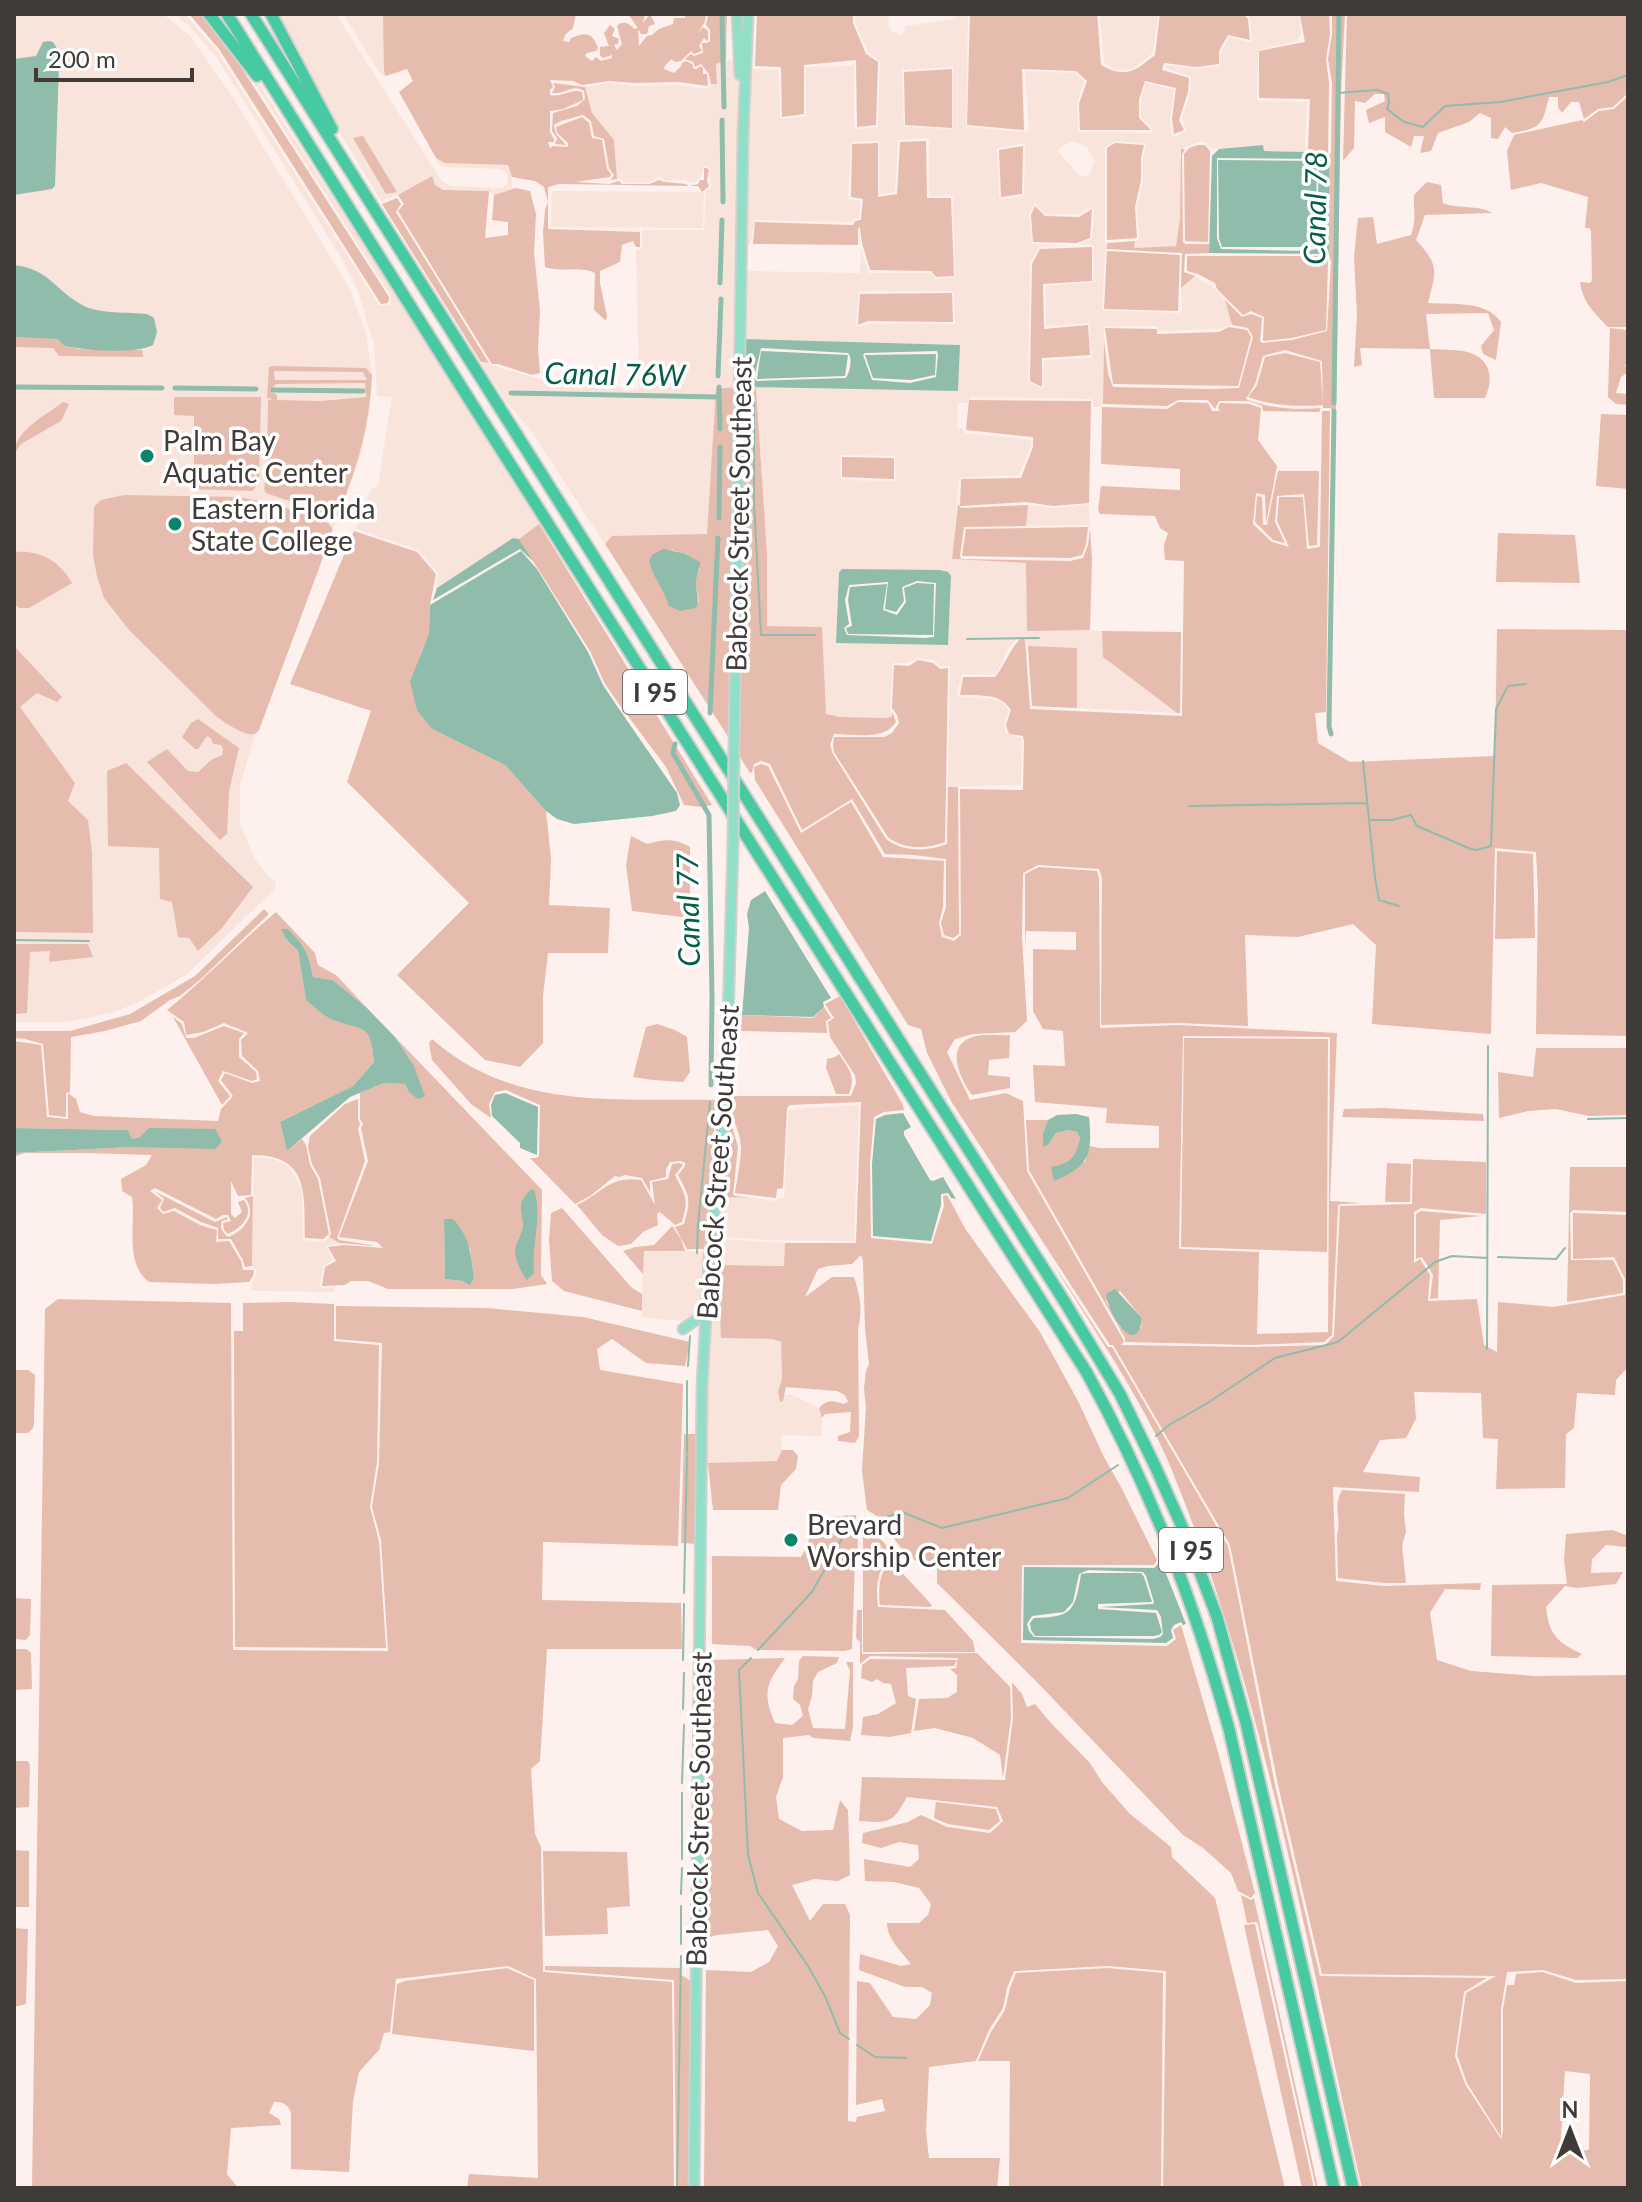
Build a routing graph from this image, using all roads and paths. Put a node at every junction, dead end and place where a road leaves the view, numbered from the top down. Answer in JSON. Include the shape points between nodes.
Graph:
{"nodes":[{"id":1,"x":209,"y":14,"type":"edge"},
{"id":2,"x":227,"y":14,"type":"edge"},
{"id":3,"x":251,"y":14,"type":"edge"},
{"id":4,"x":271,"y":14,"type":"edge"},
{"id":5,"x":737,"y":14,"type":"edge"},
{"id":6,"x":748,"y":14,"type":"edge"},
{"id":7,"x":743,"y":136,"type":"junction"},
{"id":8,"x":352,"y":174,"type":"junction"},
{"id":9,"x":338,"y":192,"type":"junction"},
{"id":10,"x":706,"y":1313,"type":"junction"},
{"id":11,"x":683,"y":1329,"type":"dead end"},
{"id":12,"x":694,"y":2188,"type":"edge"},
{"id":13,"x":1334,"y":2188,"type":"edge"},
{"id":14,"x":1353,"y":2188,"type":"edge"}],
"edges":[{"from":1,"to":9,"type":"highway"},
{"from":2,"to":9,"type":"highway","number":"I 95"},
{"from":3,"to":8,"type":"highway","number":"I 95"},
{"from":4,"to":8,"type":"highway"},
{"from":5,"to":7,"type":"main road","name":"Babcock Street Southeast"},
{"from":6,"to":7,"type":"main road","name":"Babcock Street Southeast"},
{"from":7,"to":10,"type":"main road","name":"Babcock Street Southeast","bridge":true,"via":[[726,1090]]},
{"from":8,"to":14,"type":"highway","number":"I 95","via":[[1120,1394],[1187,1538],[1217,1617]]},
{"from":9,"to":13,"type":"highway","number":"I 95","via":[[1109,1414],[1149,1495],[1209,1655]]},
{"from":10,"to":11,"type":"main road"},
{"from":10,"to":12,"type":"main road","name":"Babcock Street Southeast"}]}
